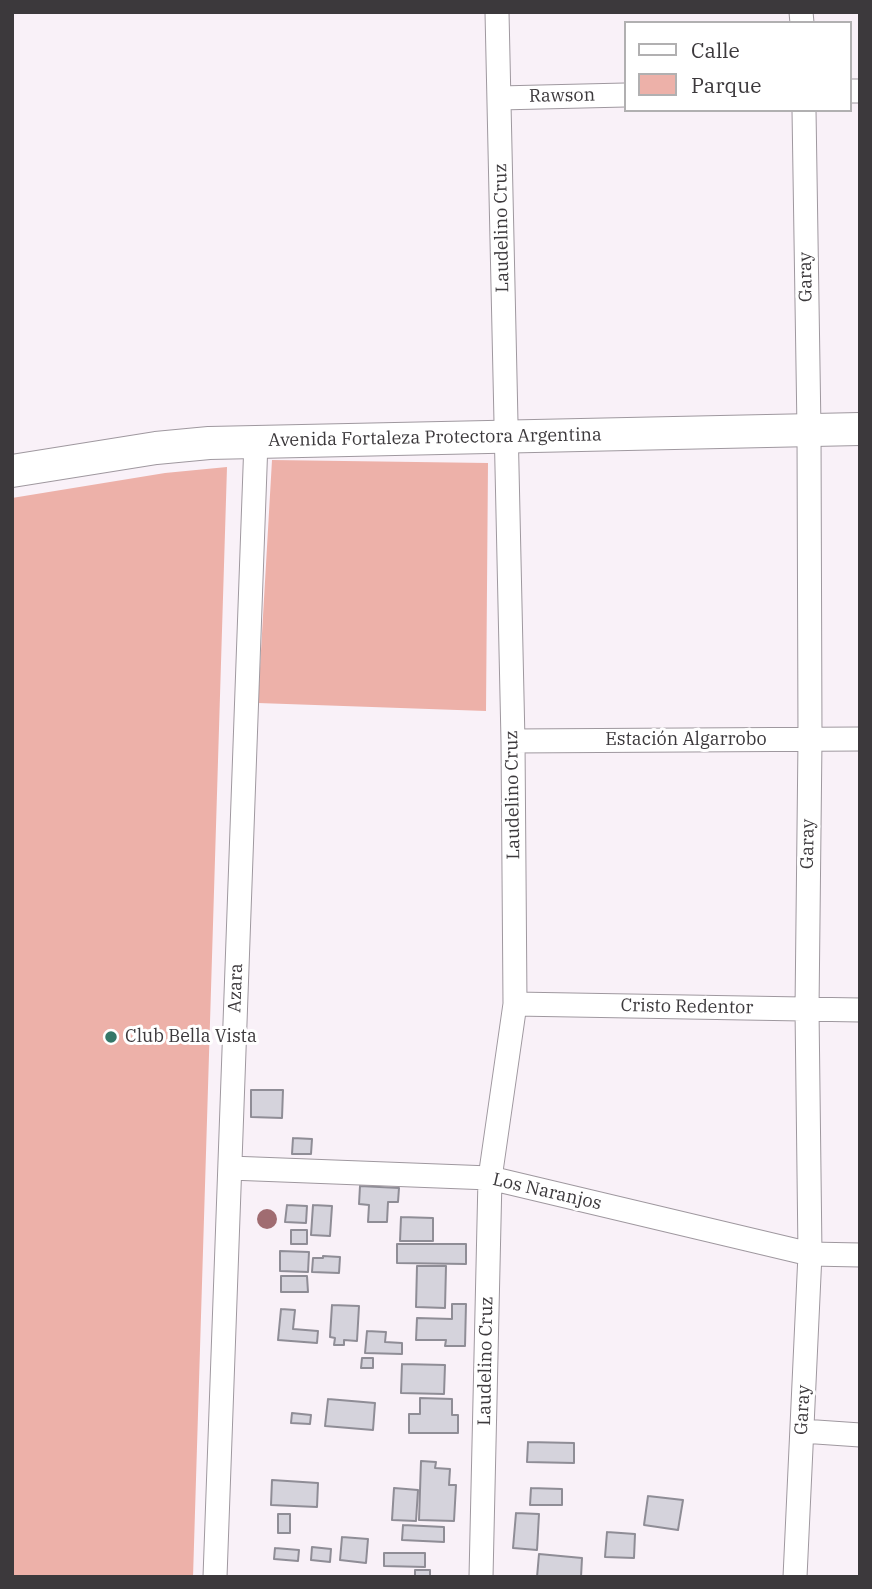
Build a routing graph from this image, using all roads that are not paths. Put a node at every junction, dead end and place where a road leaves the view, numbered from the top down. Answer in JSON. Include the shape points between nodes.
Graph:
{"nodes":[{"id":1,"x":497,"y":12,"type":"edge"},
{"id":2,"x":624,"y":95,"type":"edge"},
{"id":3,"x":499,"y":98,"type":"junction"},
{"id":4,"x":804,"y":112,"type":"edge"},
{"id":5,"x":860,"y":429,"type":"edge"},
{"id":6,"x":808,"y":430,"type":"junction"},
{"id":7,"x":506,"y":437,"type":"junction"},
{"id":8,"x":256,"y":441,"type":"junction"},
{"id":9,"x":12,"y":471,"type":"edge"},
{"id":10,"x":860,"y":739,"type":"edge"},
{"id":11,"x":810,"y":740,"type":"junction"},
{"id":12,"x":513,"y":741,"type":"junction"},
{"id":13,"x":515,"y":1004,"type":"junction"},
{"id":14,"x":807,"y":1009,"type":"junction"},
{"id":15,"x":860,"y":1010,"type":"edge"},
{"id":16,"x":230,"y":1168,"type":"junction"},
{"id":17,"x":490,"y":1178,"type":"junction"},
{"id":18,"x":810,"y":1254,"type":"junction"},
{"id":19,"x":860,"y":1255,"type":"edge"},
{"id":20,"x":802,"y":1431,"type":"junction"},
{"id":21,"x":860,"y":1435,"type":"edge"},
{"id":22,"x":215,"y":1577,"type":"edge"},
{"id":23,"x":481,"y":1577,"type":"edge"},
{"id":24,"x":795,"y":1577,"type":"edge"}],
"edges":[{"from":1,"to":3,"type":"street","name":"Laudelino Cruz"},
{"from":2,"to":3,"type":"street","name":"Rawson"},
{"from":3,"to":7,"type":"street","name":"Laudelino Cruz"},
{"from":4,"to":6,"type":"street","name":"Garay"},
{"from":5,"to":6,"type":"main road","name":"Avenida Fortaleza Protectora Argentina"},
{"from":6,"to":7,"type":"main road","name":"Avenida Fortaleza Protectora Argentina"},
{"from":6,"to":11,"type":"street","name":"Garay"},
{"from":7,"to":8,"type":"main road","name":"Avenida Fortaleza Protectora Argentina"},
{"from":7,"to":12,"type":"street","name":"Laudelino Cruz"},
{"from":8,"to":9,"type":"main road","name":"Avenida Fortaleza Protectora Argentina","via":[[156,448]]},
{"from":8,"to":16,"type":"street","name":"Azara"},
{"from":10,"to":11,"type":"street","name":"Estación Algarrobo"},
{"from":11,"to":12,"type":"street","name":"Estación Algarrobo"},
{"from":11,"to":14,"type":"street","name":"Garay"},
{"from":12,"to":13,"type":"street","name":"Laudelino Cruz"},
{"from":13,"to":14,"type":"street","name":"Cristo Redentor"},
{"from":13,"to":17,"type":"street","name":"Laudelino Cruz"},
{"from":14,"to":15,"type":"street","name":"Cristo Redentor"},
{"from":14,"to":18,"type":"street","name":"Garay"},
{"from":16,"to":17,"type":"street","name":"Los Naranjos"},
{"from":16,"to":22,"type":"street","name":"Azara"},
{"from":17,"to":18,"type":"street","name":"Los Naranjos"},
{"from":17,"to":23,"type":"street","name":"Laudelino Cruz"},
{"from":18,"to":19,"type":"street","name":"Los Naranjos"},
{"from":18,"to":20,"type":"street","name":"Garay"},
{"from":20,"to":21,"type":"street"},
{"from":20,"to":24,"type":"street","name":"Garay"}]}
